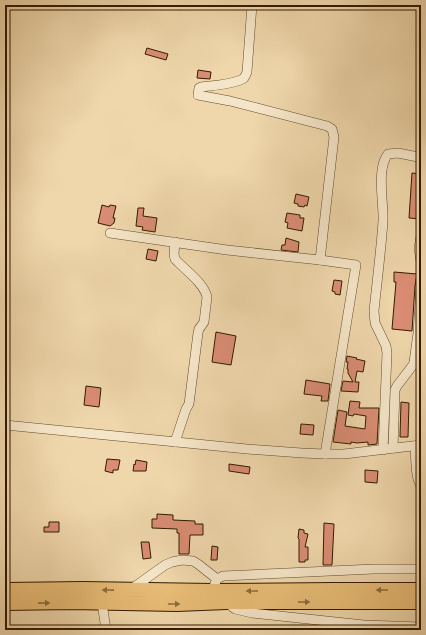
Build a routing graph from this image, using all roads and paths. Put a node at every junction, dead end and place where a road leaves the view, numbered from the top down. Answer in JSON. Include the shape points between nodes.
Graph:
{"nodes":[{"id":1,"x":252,"y":5,"type":"edge"},
{"id":2,"x":421,"y":158,"type":"edge"},
{"id":3,"x":110,"y":232,"type":"dead end"},
{"id":4,"x":421,"y":236,"type":"edge"},
{"id":5,"x":175,"y":242,"type":"junction"},
{"id":6,"x":320,"y":260,"type":"junction"},
{"id":7,"x":421,"y":262,"type":"edge"},
{"id":8,"x":421,"y":286,"type":"edge"},
{"id":9,"x":5,"y":425,"type":"edge"},
{"id":10,"x":175,"y":442,"type":"junction"},
{"id":11,"x":418,"y":445,"type":"edge"},
{"id":12,"x":393,"y":448,"type":"junction"},
{"id":13,"x":383,"y":450,"type":"junction"},
{"id":14,"x":325,"y":454,"type":"junction"},
{"id":15,"x":421,"y":486,"type":"edge"},
{"id":16,"x":421,"y":569,"type":"edge"},
{"id":17,"x":214,"y":585,"type":"junction"},
{"id":18,"x":5,"y":590,"type":"edge"},
{"id":19,"x":130,"y":590,"type":"junction"},
{"id":20,"x":421,"y":590,"type":"edge"},
{"id":21,"x":226,"y":602,"type":"junction"},
{"id":22,"x":421,"y":602,"type":"edge"},
{"id":23,"x":5,"y":603,"type":"edge"},
{"id":24,"x":102,"y":603,"type":"junction"},
{"id":25,"x":421,"y":627,"type":"edge"},
{"id":26,"x":364,"y":628,"type":"edge"},
{"id":27,"x":106,"y":630,"type":"edge"}],
"edges":[{"from":1,"to":6,"type":"street","via":[[245,76],[236,82],[200,87],[198,95],[331,128],[334,137]]},
{"from":2,"to":13,"type":"street","via":[[398,153],[388,154],[384,158],[381,178],[383,220],[374,311],[375,323],[388,352]]},
{"from":3,"to":5,"type":"street"},
{"from":4,"to":7,"type":"street"},
{"from":5,"to":6,"type":"street"},
{"from":5,"to":10,"type":"street","via":[[175,259],[207,297],[204,322],[198,333],[189,404]]},
{"from":6,"to":14,"type":"street","via":[[356,265]]},
{"from":8,"to":12,"type":"street","via":[[414,365],[395,390]]},
{"from":9,"to":10,"type":"street"},
{"from":10,"to":14,"type":"street"},
{"from":11,"to":12,"type":"street"},
{"from":11,"to":15,"type":"street","via":[[418,478]]},
{"from":12,"to":13,"type":"street"},
{"from":13,"to":14,"type":"street"},
{"from":16,"to":17,"type":"street","via":[[223,576]]},
{"from":17,"to":19,"type":"highway"},
{"from":17,"to":19,"type":"street","via":[[198,564],[182,560],[165,565]]},
{"from":20,"to":17,"type":"highway","one_way":true},
{"from":19,"to":18,"type":"highway","one_way":true},
{"from":21,"to":22,"type":"highway","one_way":true},
{"from":24,"to":21,"type":"highway","one_way":true},
{"from":21,"to":26,"type":"street","via":[[243,611]]},
{"from":23,"to":24,"type":"highway","one_way":true},
{"from":24,"to":27,"type":"street"},
{"from":25,"to":26,"type":"street"}]}
